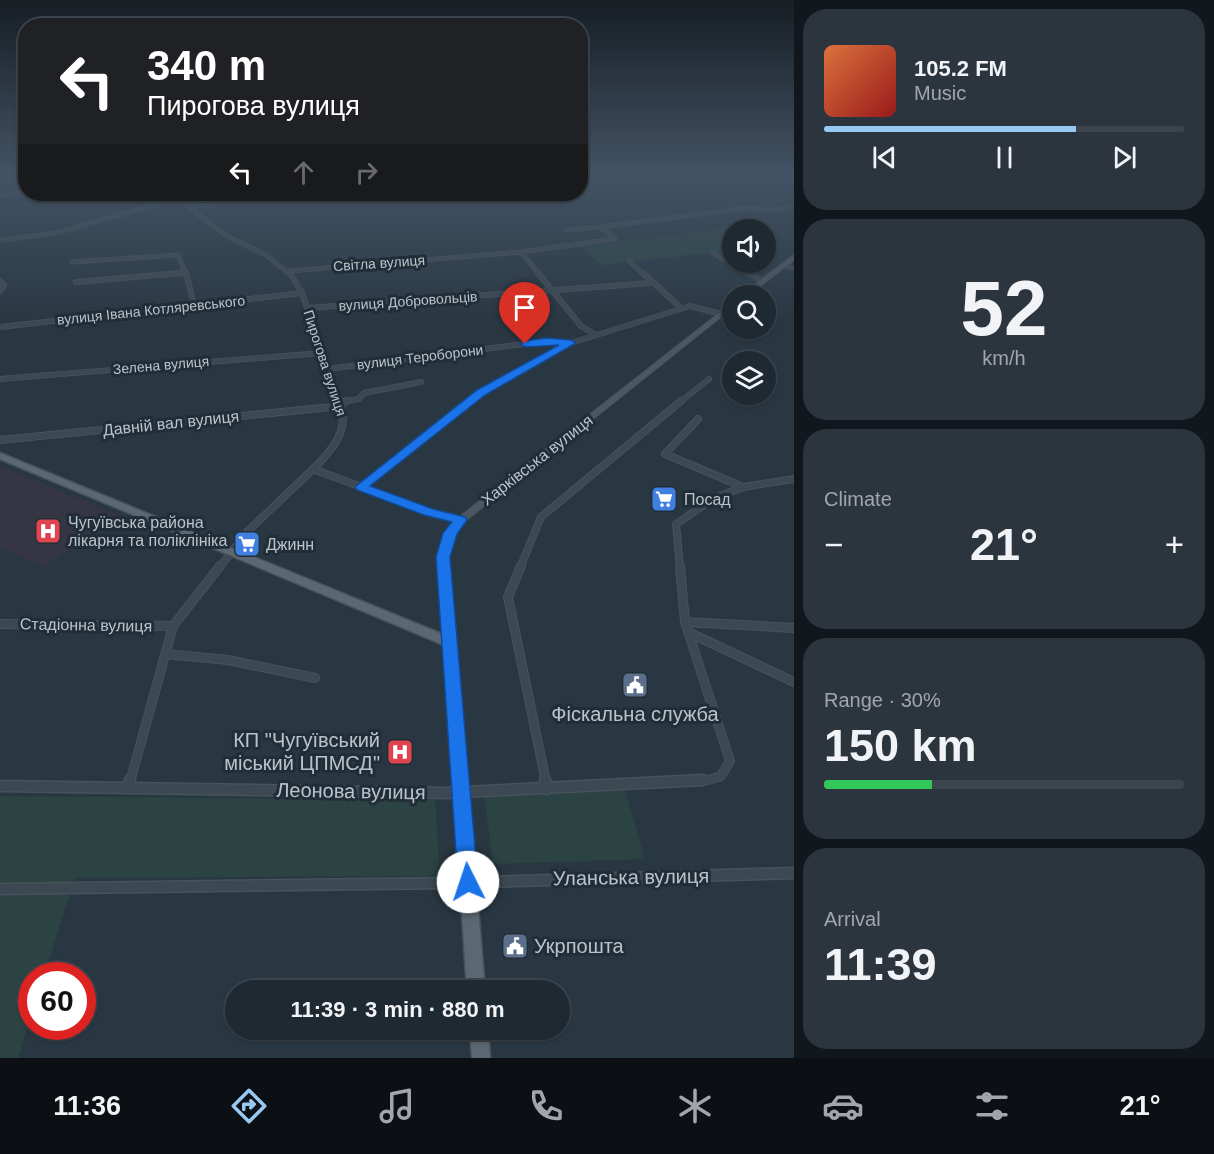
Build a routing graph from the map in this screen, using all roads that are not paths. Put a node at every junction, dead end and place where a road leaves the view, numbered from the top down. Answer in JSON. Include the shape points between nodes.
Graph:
{"nodes":[{"id":1,"x":81,"y":225,"type":"edge"},
{"id":2,"x":212,"y":225,"type":"edge"},
{"id":3,"x":613,"y":225,"type":"edge"},
{"id":4,"x":601,"y":227,"type":"junction"},
{"id":5,"x":567,"y":230,"type":"dead end"},
{"id":6,"x":0,"y":240,"type":"edge"},
{"id":7,"x":521,"y":252,"type":"junction"},
{"id":8,"x":712,"y":253,"type":"dead end"},
{"id":9,"x":794,"y":257,"type":"edge"},
{"id":10,"x":629,"y":261,"type":"dead end"},
{"id":11,"x":72,"y":262,"type":"dead end"},
{"id":12,"x":783,"y":265,"type":"junction"},
{"id":13,"x":794,"y":268,"type":"edge"},
{"id":14,"x":289,"y":271,"type":"junction"},
{"id":15,"x":186,"y":273,"type":"junction"},
{"id":16,"x":0,"y":281,"type":"edge"},
{"id":17,"x":762,"y":281,"type":"junction"},
{"id":18,"x":76,"y":282,"type":"dead end"},
{"id":19,"x":652,"y":283,"type":"junction"},
{"id":20,"x":757,"y":285,"type":"edge"},
{"id":21,"x":552,"y":290,"type":"junction"},
{"id":22,"x":0,"y":291,"type":"edge"},
{"id":23,"x":302,"y":293,"type":"junction"},
{"id":24,"x":194,"y":305,"type":"junction"},
{"id":25,"x":307,"y":308,"type":"junction"},
{"id":26,"x":681,"y":308,"type":"junction"},
{"id":27,"x":721,"y":314,"type":"joint"},
{"id":28,"x":0,"y":327,"type":"edge"},
{"id":29,"x":596,"y":335,"type":"junction"},
{"id":30,"x":571,"y":343,"type":"junction"},
{"id":31,"x":322,"y":352,"type":"junction"},
{"id":32,"x":328,"y":369,"type":"junction"},
{"id":33,"x":0,"y":379,"type":"edge"},
{"id":34,"x":709,"y":379,"type":"dead end"},
{"id":35,"x":421,"y":382,"type":"dead end"},
{"id":36,"x":342,"y":404,"type":"junction"},
{"id":37,"x":698,"y":419,"type":"dead end"},
{"id":38,"x":0,"y":440,"type":"edge"},
{"id":39,"x":0,"y":456,"type":"edge"},
{"id":40,"x":313,"y":469,"type":"junction"},
{"id":41,"x":794,"y":479,"type":"edge"},
{"id":42,"x":361,"y":487,"type":"junction"},
{"id":43,"x":743,"y":487,"type":"junction"},
{"id":44,"x":461,"y":520,"type":"junction"},
{"id":45,"x":231,"y":551,"type":"junction"},
{"id":46,"x":685,"y":622,"type":"junction"},
{"id":47,"x":0,"y":624,"type":"edge"},
{"id":48,"x":173,"y":626,"type":"junction"},
{"id":49,"x":794,"y":628,"type":"edge"},
{"id":50,"x":688,"y":632,"type":"junction"},
{"id":51,"x":450,"y":642,"type":"junction"},
{"id":52,"x":166,"y":654,"type":"junction"},
{"id":53,"x":315,"y":678,"type":"dead end"},
{"id":54,"x":794,"y":682,"type":"edge"},
{"id":55,"x":0,"y":786,"type":"edge"},
{"id":56,"x":128,"y":788,"type":"junction"},
{"id":57,"x":547,"y":789,"type":"junction"},
{"id":58,"x":461,"y":792,"type":"junction"},
{"id":59,"x":794,"y":873,"type":"edge"},
{"id":60,"x":468,"y":882,"type":"junction"},
{"id":61,"x":0,"y":889,"type":"edge"},
{"id":62,"x":475,"y":980,"type":"edge"},
{"id":63,"x":480,"y":1040,"type":"edge"},
{"id":64,"x":481,"y":1058,"type":"edge"}],
"edges":[{"from":1,"to":6,"type":"street","via":[[56,233]]},
{"from":2,"to":14,"type":"street","name":"Пирогова вулиця"},
{"from":3,"to":4,"type":"street"},
{"from":4,"to":5,"type":"street"},
{"from":4,"to":7,"type":"street","name":"Світла вулиця","via":[[615,239]]},
{"from":7,"to":14,"type":"street","name":"Світла вулиця"},
{"from":7,"to":21,"type":"street"},
{"from":8,"to":17,"type":"street"},
{"from":9,"to":12,"type":"street"},
{"from":10,"to":19,"type":"street"},
{"from":11,"to":15,"type":"street","via":[[174,254],[180,257]]},
{"from":12,"to":13,"type":"street"},
{"from":12,"to":17,"type":"street"},
{"from":14,"to":23,"type":"street","name":"Пирогова вулиця"},
{"from":15,"to":18,"type":"street"},
{"from":15,"to":24,"type":"street"},
{"from":16,"to":22,"type":"street","via":[[4,285]]},
{"from":17,"to":20,"type":"street"},
{"from":19,"to":21,"type":"street","name":"вулиця Добровольців"},
{"from":19,"to":26,"type":"street"},
{"from":21,"to":25,"type":"street","name":"вулиця Добровольців"},
{"from":21,"to":29,"type":"street","via":[[580,326]]},
{"from":23,"to":24,"type":"street","name":"вулиця Івана Котляревського"},
{"from":23,"to":25,"type":"street","name":"Пирогова вулиця"},
{"from":24,"to":28,"type":"street","name":"вулиця Івана Котляревського"},
{"from":25,"to":31,"type":"street","name":"Пирогова вулиця"},
{"from":26,"to":27,"type":"street","name":"вулиця Тероборони","via":[[700,307]]},
{"from":26,"to":29,"type":"street","name":"вулиця Тероборони"},
{"from":27,"to":44,"type":"street","name":"Харківська вулиця"},
{"from":29,"to":30,"type":"street","name":"вулиця Тероборони"},
{"from":30,"to":32,"type":"street","name":"вулиця Тероборони","via":[[547,341]]},
{"from":30,"to":42,"type":"street","via":[[481,393]]},
{"from":31,"to":32,"type":"street","name":"Пирогова вулиця"},
{"from":31,"to":33,"type":"street","name":"Зелена вулиця"},
{"from":32,"to":36,"type":"street","name":"Пирогова вулиця"},
{"from":34,"to":57,"type":"street","via":[[541,517],[507,597]]},
{"from":35,"to":36,"type":"street","name":"Давній вал вулиця","via":[[364,393],[359,399]]},
{"from":36,"to":38,"type":"street","name":"Давній вал вулиця"},
{"from":36,"to":40,"type":"street","name":"Пирогова вулиця","via":[[344,423],[340,436]]},
{"from":37,"to":43,"type":"street","via":[[665,454]]},
{"from":39,"to":45,"type":"main road"},
{"from":40,"to":42,"type":"street"},
{"from":40,"to":45,"type":"street","name":"Пирогова вулиця"},
{"from":41,"to":43,"type":"street"},
{"from":42,"to":44,"type":"street"},
{"from":43,"to":46,"type":"street","via":[[713,499],[676,524]]},
{"from":44,"to":51,"type":"street","name":"Харківська вулиця","via":[[450,533],[443,557]]},
{"from":45,"to":48,"type":"street","name":"Пирогова вулиця"},
{"from":45,"to":51,"type":"main road"},
{"from":46,"to":49,"type":"street"},
{"from":46,"to":50,"type":"street"},
{"from":47,"to":48,"type":"street","name":"Стадіонна вулиця"},
{"from":48,"to":52,"type":"street"},
{"from":50,"to":54,"type":"street"},
{"from":50,"to":57,"type":"street","name":"Леонова вулиця","via":[[730,761],[721,776],[708,780]]},
{"from":51,"to":58,"type":"main road","name":"Харківська вулиця"},
{"from":52,"to":53,"type":"street","via":[[228,660]]},
{"from":52,"to":56,"type":"street"},
{"from":55,"to":56,"type":"street","name":"Леонова вулиця"},
{"from":56,"to":58,"type":"street","name":"Леонова вулиця"},
{"from":57,"to":58,"type":"street","name":"Леонова вулиця"},
{"from":58,"to":60,"type":"main road","name":"Харківська вулиця"},
{"from":59,"to":60,"type":"street","name":"Уланська вулиця"},
{"from":60,"to":61,"type":"street"},
{"from":60,"to":62,"type":"main road","name":"Харківська вулиця"},
{"from":63,"to":64,"type":"main road"}]}
